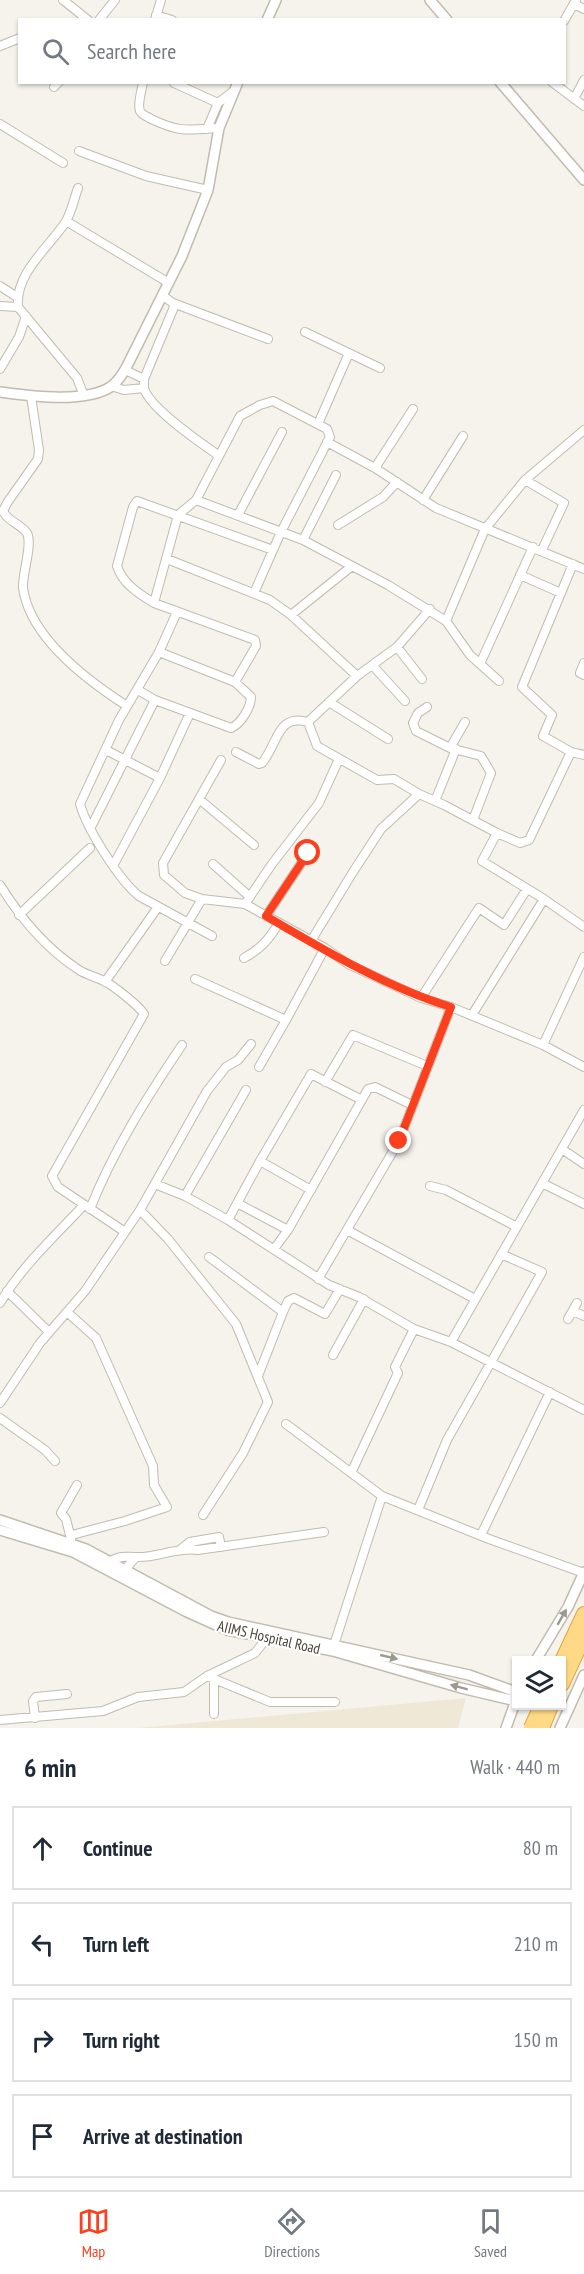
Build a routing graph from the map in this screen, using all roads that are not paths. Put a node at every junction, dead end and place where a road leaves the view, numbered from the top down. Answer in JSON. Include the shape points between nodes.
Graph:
{"nodes":[{"id":1,"x":63,"y":0,"type":"edge"},
{"id":2,"x":115,"y":0,"type":"edge"},
{"id":3,"x":162,"y":0,"type":"edge"},
{"id":4,"x":276,"y":0,"type":"edge"},
{"id":5,"x":430,"y":0,"type":"edge"},
{"id":6,"x":575,"y":2,"type":"edge"},
{"id":7,"x":584,"y":9,"type":"edge"},
{"id":8,"x":155,"y":17,"type":"edge"},
{"id":9,"x":86,"y":18,"type":"edge"},
{"id":10,"x":101,"y":18,"type":"edge"},
{"id":11,"x":268,"y":18,"type":"edge"},
{"id":12,"x":445,"y":18,"type":"edge"},
{"id":13,"x":566,"y":18,"type":"edge"},
{"id":14,"x":18,"y":39,"type":"edge"},
{"id":15,"x":0,"y":46,"type":"edge"},
{"id":16,"x":584,"y":80,"type":"edge"},
{"id":17,"x":143,"y":84,"type":"edge"},
{"id":18,"x":176,"y":84,"type":"edge"},
{"id":19,"x":502,"y":84,"type":"edge"},
{"id":20,"x":555,"y":84,"type":"edge"},
{"id":21,"x":237,"y":86,"type":"edge"},
{"id":22,"x":574,"y":99,"type":"junction"},
{"id":23,"x":218,"y":103,"type":"junction"},
{"id":24,"x":584,"y":106,"type":"edge"},
{"id":25,"x":0,"y":124,"type":"edge"},
{"id":26,"x":219,"y":128,"type":"junction"},
{"id":27,"x":207,"y":129,"type":"junction"},
{"id":28,"x":79,"y":151,"type":"dead end"},
{"id":29,"x":63,"y":163,"type":"dead end"},
{"id":30,"x":584,"y":180,"type":"edge"},
{"id":31,"x":78,"y":188,"type":"dead end"},
{"id":32,"x":208,"y":190,"type":"junction"},
{"id":33,"x":66,"y":221,"type":"junction"},
{"id":34,"x":169,"y":283,"type":"junction"},
{"id":35,"x":0,"y":286,"type":"edge"},
{"id":36,"x":163,"y":296,"type":"junction"},
{"id":37,"x":17,"y":297,"type":"junction"},
{"id":38,"x":173,"y":303,"type":"junction"},
{"id":39,"x":0,"y":306,"type":"edge"},
{"id":40,"x":18,"y":307,"type":"junction"},
{"id":41,"x":26,"y":316,"type":"junction"},
{"id":42,"x":305,"y":332,"type":"dead end"},
{"id":43,"x":268,"y":339,"type":"dead end"},
{"id":44,"x":349,"y":353,"type":"junction"},
{"id":45,"x":380,"y":368,"type":"dead end"},
{"id":46,"x":0,"y":369,"type":"edge"},
{"id":47,"x":125,"y":370,"type":"junction"},
{"id":48,"x":144,"y":379,"type":"junction"},
{"id":49,"x":111,"y":386,"type":"junction"},
{"id":50,"x":144,"y":388,"type":"junction"},
{"id":51,"x":0,"y":392,"type":"edge"},
{"id":52,"x":30,"y":396,"type":"junction"},
{"id":53,"x":84,"y":396,"type":"junction"},
{"id":54,"x":413,"y":409,"type":"dead end"},
{"id":55,"x":318,"y":424,"type":"junction"},
{"id":56,"x":584,"y":430,"type":"edge"},
{"id":57,"x":282,"y":432,"type":"dead end"},
{"id":58,"x":462,"y":435,"type":"dead end"},
{"id":59,"x":327,"y":442,"type":"junction"},
{"id":60,"x":219,"y":455,"type":"junction"},
{"id":61,"x":375,"y":468,"type":"junction"},
{"id":62,"x":336,"y":475,"type":"dead end"},
{"id":63,"x":525,"y":480,"type":"junction"},
{"id":64,"x":397,"y":483,"type":"junction"},
{"id":65,"x":196,"y":500,"type":"junction"},
{"id":66,"x":423,"y":500,"type":"junction"},
{"id":67,"x":2,"y":512,"type":"edge"},
{"id":68,"x":178,"y":515,"type":"junction"},
{"id":69,"x":238,"y":516,"type":"junction"},
{"id":70,"x":338,"y":525,"type":"dead end"},
{"id":71,"x":485,"y":529,"type":"junction"},
{"id":72,"x":281,"y":532,"type":"junction"},
{"id":73,"x":303,"y":540,"type":"junction"},
{"id":74,"x":533,"y":547,"type":"junction"},
{"id":75,"x":273,"y":550,"type":"junction"},
{"id":76,"x":542,"y":550,"type":"junction"},
{"id":77,"x":166,"y":559,"type":"junction"},
{"id":78,"x":573,"y":564,"type":"junction"},
{"id":79,"x":352,"y":566,"type":"junction"},
{"id":80,"x":584,"y":569,"type":"edge"},
{"id":81,"x":520,"y":575,"type":"junction"},
{"id":82,"x":561,"y":592,"type":"junction"},
{"id":83,"x":254,"y":593,"type":"junction"},
{"id":84,"x":154,"y":603,"type":"junction"},
{"id":85,"x":429,"y":609,"type":"junction"},
{"id":86,"x":177,"y":612,"type":"junction"},
{"id":87,"x":291,"y":615,"type":"junction"},
{"id":88,"x":446,"y":621,"type":"junction"},
{"id":89,"x":397,"y":647,"type":"junction"},
{"id":90,"x":159,"y":652,"type":"junction"},
{"id":91,"x":584,"y":663,"type":"edge"},
{"id":92,"x":480,"y":664,"type":"junction"},
{"id":93,"x":373,"y":666,"type":"junction"},
{"id":94,"x":584,"y":675,"type":"edge"},
{"id":95,"x":357,"y":676,"type":"junction"},
{"id":96,"x":423,"y":679,"type":"dead end"},
{"id":97,"x":500,"y":681,"type":"dead end"},
{"id":98,"x":235,"y":682,"type":"junction"},
{"id":99,"x":138,"y":690,"type":"junction"},
{"id":100,"x":155,"y":700,"type":"junction"},
{"id":101,"x":405,"y":701,"type":"dead end"},
{"id":102,"x":329,"y":702,"type":"junction"},
{"id":103,"x":127,"y":706,"type":"junction"},
{"id":104,"x":427,"y":707,"type":"dead end"},
{"id":105,"x":190,"y":713,"type":"junction"},
{"id":106,"x":308,"y":722,"type":"junction"},
{"id":107,"x":465,"y":722,"type":"dead end"},
{"id":108,"x":388,"y":739,"type":"dead end"},
{"id":109,"x":453,"y":749,"type":"junction"},
{"id":110,"x":106,"y":750,"type":"junction"},
{"id":111,"x":236,"y":752,"type":"dead end"},
{"id":112,"x":571,"y":752,"type":"junction"},
{"id":113,"x":584,"y":755,"type":"edge"},
{"id":114,"x":125,"y":759,"type":"junction"},
{"id":115,"x":339,"y":759,"type":"junction"},
{"id":116,"x":221,"y":760,"type":"dead end"},
{"id":117,"x":160,"y":778,"type":"junction"},
{"id":118,"x":419,"y":794,"type":"junction"},
{"id":119,"x":199,"y":799,"type":"junction"},
{"id":120,"x":435,"y":801,"type":"junction"},
{"id":121,"x":473,"y":820,"type":"junction"},
{"id":122,"x":91,"y":827,"type":"junction"},
{"id":123,"x":497,"y":833,"type":"junction"},
{"id":124,"x":254,"y":845,"type":"dead end"},
{"id":125,"x":90,"y":848,"type":"dead end"},
{"id":126,"x":308,"y":853,"type":"dead end"},
{"id":127,"x":213,"y":864,"type":"dead end"},
{"id":128,"x":113,"y":866,"type":"junction"},
{"id":129,"x":0,"y":885,"type":"edge"},
{"id":130,"x":527,"y":889,"type":"junction"},
{"id":131,"x":202,"y":899,"type":"junction"},
{"id":132,"x":544,"y":899,"type":"junction"},
{"id":133,"x":247,"y":900,"type":"junction"},
{"id":134,"x":158,"y":907,"type":"junction"},
{"id":135,"x":19,"y":915,"type":"junction"},
{"id":136,"x":266,"y":916,"type":"junction"},
{"id":137,"x":187,"y":923,"type":"junction"},
{"id":138,"x":278,"y":924,"type":"junction"},
{"id":139,"x":584,"y":927,"type":"edge"},
{"id":140,"x":212,"y":936,"type":"dead end"},
{"id":141,"x":311,"y":941,"type":"junction"},
{"id":142,"x":325,"y":948,"type":"junction"},
{"id":143,"x":584,"y":957,"type":"edge"},
{"id":144,"x":244,"y":958,"type":"dead end"},
{"id":145,"x":165,"y":961,"type":"dead end"},
{"id":146,"x":195,"y":979,"type":"dead end"},
{"id":147,"x":105,"y":982,"type":"junction"},
{"id":148,"x":421,"y":998,"type":"junction"},
{"id":149,"x":451,"y":1007,"type":"junction"},
{"id":150,"x":472,"y":1015,"type":"junction"},
{"id":151,"x":286,"y":1020,"type":"junction"},
{"id":152,"x":251,"y":1044,"type":"dead end"},
{"id":153,"x":182,"y":1045,"type":"dead end"},
{"id":154,"x":543,"y":1045,"type":"junction"},
{"id":155,"x":583,"y":1064,"type":"edge"},
{"id":156,"x":427,"y":1066,"type":"junction"},
{"id":157,"x":258,"y":1067,"type":"dead end"},
{"id":158,"x":325,"y":1082,"type":"junction"},
{"id":159,"x":246,"y":1090,"type":"dead end"},
{"id":160,"x":362,"y":1100,"type":"junction"},
{"id":161,"x":412,"y":1104,"type":"junction"},
{"id":162,"x":583,"y":1113,"type":"edge"},
{"id":163,"x":562,"y":1149,"type":"junction"},
{"id":164,"x":260,"y":1161,"type":"junction"},
{"id":165,"x":584,"y":1164,"type":"edge"},
{"id":166,"x":542,"y":1183,"type":"junction"},
{"id":167,"x":155,"y":1184,"type":"junction"},
{"id":168,"x":430,"y":1186,"type":"dead end"},
{"id":169,"x":311,"y":1190,"type":"junction"},
{"id":170,"x":185,"y":1196,"type":"junction"},
{"id":171,"x":237,"y":1203,"type":"junction"},
{"id":172,"x":584,"y":1204,"type":"edge"},
{"id":173,"x":87,"y":1207,"type":"junction"},
{"id":174,"x":140,"y":1210,"type":"junction"},
{"id":175,"x":228,"y":1221,"type":"junction"},
{"id":176,"x":517,"y":1227,"type":"junction"},
{"id":177,"x":288,"y":1230,"type":"junction"},
{"id":178,"x":347,"y":1230,"type":"junction"},
{"id":179,"x":125,"y":1232,"type":"junction"},
{"id":180,"x":274,"y":1249,"type":"junction"},
{"id":181,"x":501,"y":1254,"type":"junction"},
{"id":182,"x":209,"y":1257,"type":"dead end"},
{"id":183,"x":318,"y":1278,"type":"junction"},
{"id":184,"x":340,"y":1289,"type":"junction"},
{"id":185,"x":7,"y":1291,"type":"junction"},
{"id":186,"x":364,"y":1299,"type":"junction"},
{"id":187,"x":475,"y":1299,"type":"junction"},
{"id":188,"x":0,"y":1303,"type":"edge"},
{"id":189,"x":67,"y":1312,"type":"junction"},
{"id":190,"x":283,"y":1312,"type":"junction"},
{"id":191,"x":584,"y":1316,"type":"edge"},
{"id":192,"x":568,"y":1319,"type":"dead end"},
{"id":193,"x":414,"y":1329,"type":"junction"},
{"id":194,"x":49,"y":1332,"type":"junction"},
{"id":195,"x":451,"y":1342,"type":"junction"},
{"id":196,"x":333,"y":1354,"type":"dead end"},
{"id":197,"x":491,"y":1362,"type":"junction"},
{"id":198,"x":258,"y":1376,"type":"junction"},
{"id":199,"x":550,"y":1392,"type":"junction"},
{"id":200,"x":0,"y":1403,"type":"edge"},
{"id":201,"x":584,"y":1410,"type":"edge"},
{"id":202,"x":0,"y":1418,"type":"edge"},
{"id":203,"x":286,"y":1424,"type":"dead end"},
{"id":204,"x":55,"y":1461,"type":"dead end"},
{"id":205,"x":351,"y":1473,"type":"junction"},
{"id":206,"x":77,"y":1485,"type":"dead end"},
{"id":207,"x":382,"y":1496,"type":"junction"},
{"id":208,"x":418,"y":1510,"type":"junction"},
{"id":209,"x":203,"y":1515,"type":"dead end"},
{"id":210,"x":0,"y":1520,"type":"edge"},
{"id":211,"x":0,"y":1530,"type":"edge"},
{"id":212,"x":324,"y":1532,"type":"dead end"},
{"id":213,"x":481,"y":1536,"type":"junction"},
{"id":214,"x":72,"y":1544,"type":"junction"},
{"id":215,"x":136,"y":1557,"type":"junction"},
{"id":216,"x":109,"y":1562,"type":"junction"},
{"id":217,"x":584,"y":1572,"type":"edge"},
{"id":218,"x":127,"y":1573,"type":"junction"},
{"id":219,"x":584,"y":1614,"type":"edge"},
{"id":220,"x":278,"y":1637,"type":"junction"},
{"id":221,"x":584,"y":1637,"type":"edge"},
{"id":222,"x":266,"y":1639,"type":"junction"},
{"id":223,"x":334,"y":1645,"type":"junction"},
{"id":224,"x":538,"y":1656,"type":"edge"},
{"id":225,"x":563,"y":1656,"type":"edge"},
{"id":226,"x":566,"y":1674,"type":"edge"},
{"id":227,"x":584,"y":1675,"type":"edge"},
{"id":228,"x":210,"y":1678,"type":"junction"},
{"id":229,"x":512,"y":1691,"type":"edge"},
{"id":230,"x":67,"y":1694,"type":"dead end"},
{"id":231,"x":512,"y":1699,"type":"edge"},
{"id":232,"x":335,"y":1702,"type":"dead end"},
{"id":233,"x":513,"y":1710,"type":"edge"},
{"id":234,"x":538,"y":1710,"type":"edge"},
{"id":235,"x":214,"y":1714,"type":"dead end"},
{"id":236,"x":35,"y":1718,"type":"junction"},
{"id":237,"x":560,"y":1719,"type":"edge"},
{"id":238,"x":0,"y":1720,"type":"edge"},
{"id":239,"x":507,"y":1728,"type":"edge"},
{"id":240,"x":531,"y":1728,"type":"edge"},
{"id":241,"x":542,"y":1728,"type":"edge"}],
"edges":[{"from":1,"to":9,"type":"street"},
{"from":2,"to":10,"type":"street"},
{"from":3,"to":8,"type":"street"},
{"from":4,"to":11,"type":"street"},
{"from":5,"to":12,"type":"street"},
{"from":6,"to":7,"type":"street"},
{"from":6,"to":13,"type":"street"},
{"from":14,"to":15,"type":"street"},
{"from":16,"to":22,"type":"street"},
{"from":17,"to":27,"type":"street","via":[[140,111],[144,115],[182,131]]},
{"from":18,"to":23,"type":"street"},
{"from":19,"to":30,"type":"street"},
{"from":20,"to":22,"type":"street"},
{"from":21,"to":23,"type":"street"},
{"from":21,"to":26,"type":"street"},
{"from":22,"to":24,"type":"street"},
{"from":23,"to":27,"type":"street"},
{"from":25,"to":29,"type":"street"},
{"from":26,"to":27,"type":"street"},
{"from":26,"to":32,"type":"street"},
{"from":28,"to":32,"type":"street","via":[[146,177]]},
{"from":31,"to":33,"type":"street"},
{"from":32,"to":34,"type":"street"},
{"from":33,"to":34,"type":"street"},
{"from":33,"to":37,"type":"street","via":[[28,270]]},
{"from":34,"to":36,"type":"street"},
{"from":35,"to":37,"type":"street"},
{"from":36,"to":38,"type":"street"},
{"from":36,"to":47,"type":"street"},
{"from":37,"to":40,"type":"street"},
{"from":38,"to":43,"type":"street"},
{"from":38,"to":48,"type":"street"},
{"from":39,"to":40,"type":"street"},
{"from":40,"to":41,"type":"street"},
{"from":41,"to":46,"type":"street"},
{"from":41,"to":53,"type":"street","via":[[77,378]]},
{"from":42,"to":44,"type":"street"},
{"from":44,"to":45,"type":"street"},
{"from":44,"to":55,"type":"street"},
{"from":47,"to":48,"type":"street"},
{"from":47,"to":49,"type":"street"},
{"from":48,"to":50,"type":"street"},
{"from":49,"to":50,"type":"street","via":[[124,390]]},
{"from":49,"to":53,"type":"street"},
{"from":50,"to":60,"type":"street","via":[[171,420]]},
{"from":51,"to":52,"type":"street"},
{"from":52,"to":53,"type":"street"},
{"from":52,"to":67,"type":"street","via":[[38,459]]},
{"from":54,"to":61,"type":"street"},
{"from":55,"to":59,"type":"street","via":[[330,433]]},
{"from":55,"to":60,"type":"street","via":[[269,401],[240,416]]},
{"from":56,"to":63,"type":"street"},
{"from":57,"to":69,"type":"street"},
{"from":58,"to":66,"type":"street"},
{"from":59,"to":61,"type":"street"},
{"from":59,"to":72,"type":"street"},
{"from":60,"to":65,"type":"street"},
{"from":61,"to":64,"type":"street"},
{"from":62,"to":73,"type":"street"},
{"from":63,"to":71,"type":"street"},
{"from":63,"to":76,"type":"street","via":[[564,504]]},
{"from":64,"to":66,"type":"street"},
{"from":64,"to":70,"type":"street","via":[[383,497]]},
{"from":65,"to":68,"type":"street"},
{"from":65,"to":69,"type":"street"},
{"from":66,"to":71,"type":"street"},
{"from":67,"to":103,"type":"street","via":[[27,533],[23,586],[36,620],[77,672]]},
{"from":68,"to":75,"type":"street"},
{"from":68,"to":77,"type":"street"},
{"from":68,"to":84,"type":"street","via":[[135,502],[117,566],[124,580]]},
{"from":69,"to":72,"type":"street"},
{"from":71,"to":74,"type":"street"},
{"from":71,"to":88,"type":"street"},
{"from":72,"to":73,"type":"street"},
{"from":72,"to":75,"type":"street"},
{"from":73,"to":79,"type":"street"},
{"from":74,"to":76,"type":"street"},
{"from":74,"to":81,"type":"street"},
{"from":75,"to":83,"type":"street"},
{"from":76,"to":78,"type":"street"},
{"from":77,"to":83,"type":"street"},
{"from":77,"to":84,"type":"street"},
{"from":78,"to":80,"type":"street"},
{"from":78,"to":82,"type":"street"},
{"from":79,"to":85,"type":"street"},
{"from":79,"to":87,"type":"street"},
{"from":81,"to":82,"type":"street"},
{"from":81,"to":92,"type":"street"},
{"from":82,"to":112,"type":"street","via":[[522,687],[552,716],[543,736]]},
{"from":83,"to":87,"type":"street"},
{"from":84,"to":86,"type":"street"},
{"from":85,"to":88,"type":"street"},
{"from":85,"to":89,"type":"street"},
{"from":86,"to":90,"type":"street"},
{"from":86,"to":98,"type":"street","via":[[255,640],[256,646]]},
{"from":87,"to":95,"type":"street"},
{"from":88,"to":92,"type":"street"},
{"from":89,"to":93,"type":"street"},
{"from":89,"to":96,"type":"street"},
{"from":90,"to":98,"type":"street"},
{"from":90,"to":99,"type":"street"},
{"from":91,"to":94,"type":"street","via":[[580,673]]},
{"from":92,"to":97,"type":"street"},
{"from":93,"to":95,"type":"street"},
{"from":93,"to":101,"type":"street"},
{"from":95,"to":102,"type":"street"},
{"from":98,"to":105,"type":"street","via":[[252,700],[234,727]]},
{"from":99,"to":100,"type":"street"},
{"from":99,"to":103,"type":"street"},
{"from":100,"to":105,"type":"street"},
{"from":100,"to":114,"type":"street"},
{"from":102,"to":106,"type":"street"},
{"from":102,"to":108,"type":"street"},
{"from":103,"to":110,"type":"street"},
{"from":104,"to":109,"type":"street","via":[[418,713],[414,728]]},
{"from":105,"to":117,"type":"street"},
{"from":106,"to":111,"type":"street","via":[[293,720],[285,724],[262,763]]},
{"from":106,"to":115,"type":"street","via":[[317,746]]},
{"from":107,"to":109,"type":"street"},
{"from":109,"to":120,"type":"street"},
{"from":109,"to":121,"type":"street","via":[[481,756],[491,773]]},
{"from":110,"to":114,"type":"street"},
{"from":110,"to":122,"type":"street","via":[[80,804]]},
{"from":112,"to":113,"type":"street"},
{"from":112,"to":123,"type":"street","via":[[529,840],[520,843]]},
{"from":114,"to":117,"type":"street"},
{"from":114,"to":122,"type":"street"},
{"from":115,"to":118,"type":"street","via":[[377,780],[394,779]]},
{"from":115,"to":133,"type":"street","via":[[319,803]]},
{"from":116,"to":119,"type":"street"},
{"from":117,"to":128,"type":"street"},
{"from":118,"to":120,"type":"street"},
{"from":118,"to":141,"type":"street","via":[[381,829]]},
{"from":119,"to":124,"type":"street"},
{"from":119,"to":131,"type":"street","via":[[163,863],[163,870],[185,893]]},
{"from":120,"to":121,"type":"street"},
{"from":121,"to":123,"type":"street"},
{"from":122,"to":128,"type":"street"},
{"from":123,"to":130,"type":"street","via":[[482,861]]},
{"from":125,"to":135,"type":"street"},
{"from":126,"to":136,"type":"street"},
{"from":127,"to":133,"type":"street"},
{"from":128,"to":134,"type":"street","via":[[129,888]]},
{"from":129,"to":135,"type":"street"},
{"from":130,"to":132,"type":"street"},
{"from":130,"to":148,"type":"street","via":[[504,925],[479,908]]},
{"from":131,"to":133,"type":"street"},
{"from":131,"to":137,"type":"street"},
{"from":132,"to":139,"type":"street"},
{"from":132,"to":150,"type":"street"},
{"from":133,"to":136,"type":"street"},
{"from":134,"to":137,"type":"street"},
{"from":134,"to":147,"type":"street"},
{"from":135,"to":147,"type":"street","via":[[58,955],[81,972]]},
{"from":136,"to":138,"type":"street"},
{"from":137,"to":140,"type":"street"},
{"from":137,"to":145,"type":"street"},
{"from":138,"to":141,"type":"street"},
{"from":138,"to":144,"type":"street","via":[[264,944]]},
{"from":141,"to":142,"type":"street"},
{"from":142,"to":148,"type":"street","via":[[348,964]]},
{"from":142,"to":151,"type":"street"},
{"from":143,"to":154,"type":"street"},
{"from":146,"to":151,"type":"street"},
{"from":147,"to":173,"type":"street","via":[[144,1014],[52,1176],[58,1187]]},
{"from":148,"to":149,"type":"street"},
{"from":149,"to":150,"type":"street"},
{"from":149,"to":156,"type":"street"},
{"from":150,"to":154,"type":"street"},
{"from":151,"to":157,"type":"street"},
{"from":152,"to":167,"type":"street","via":[[207,1091]]},
{"from":153,"to":173,"type":"street","via":[[146,1098]]},
{"from":154,"to":155,"type":"street"},
{"from":156,"to":158,"type":"street","via":[[353,1035]]},
{"from":156,"to":161,"type":"street"},
{"from":158,"to":160,"type":"street"},
{"from":158,"to":164,"type":"street","via":[[311,1074]]},
{"from":159,"to":170,"type":"street"},
{"from":160,"to":161,"type":"street","via":[[372,1087]]},
{"from":160,"to":169,"type":"street"},
{"from":161,"to":178,"type":"street","via":[[399,1141]]},
{"from":162,"to":163,"type":"street"},
{"from":163,"to":165,"type":"street"},
{"from":163,"to":166,"type":"street"},
{"from":164,"to":169,"type":"street"},
{"from":164,"to":171,"type":"street"},
{"from":166,"to":172,"type":"street"},
{"from":166,"to":176,"type":"street"},
{"from":167,"to":170,"type":"street"},
{"from":167,"to":174,"type":"street"},
{"from":168,"to":176,"type":"street","via":[[446,1190]]},
{"from":169,"to":177,"type":"street"},
{"from":170,"to":175,"type":"street"},
{"from":171,"to":175,"type":"street"},
{"from":171,"to":177,"type":"street"},
{"from":173,"to":179,"type":"street"},
{"from":173,"to":185,"type":"street","via":[[40,1251]]},
{"from":174,"to":179,"type":"street"},
{"from":174,"to":198,"type":"street","via":[[236,1324]]},
{"from":175,"to":180,"type":"street"},
{"from":176,"to":181,"type":"street"},
{"from":177,"to":180,"type":"street"},
{"from":178,"to":183,"type":"street"},
{"from":178,"to":187,"type":"street"},
{"from":179,"to":189,"type":"street"},
{"from":180,"to":183,"type":"street"},
{"from":181,"to":187,"type":"street"},
{"from":181,"to":197,"type":"street","via":[[542,1272]]},
{"from":182,"to":190,"type":"street"},
{"from":183,"to":184,"type":"street"},
{"from":184,"to":186,"type":"street"},
{"from":184,"to":190,"type":"street","via":[[325,1314],[294,1298]]},
{"from":185,"to":188,"type":"street"},
{"from":185,"to":194,"type":"street"},
{"from":186,"to":193,"type":"street"},
{"from":186,"to":196,"type":"street"},
{"from":187,"to":195,"type":"street"},
{"from":189,"to":194,"type":"street"},
{"from":189,"to":214,"type":"street","via":[[96,1338],[153,1466],[154,1485],[166,1507]]},
{"from":190,"to":198,"type":"street"},
{"from":191,"to":192,"type":"street","via":[[575,1307]]},
{"from":193,"to":195,"type":"street"},
{"from":193,"to":205,"type":"street"},
{"from":194,"to":200,"type":"street"},
{"from":195,"to":197,"type":"street"},
{"from":197,"to":199,"type":"street"},
{"from":197,"to":208,"type":"street","via":[[447,1440]]},
{"from":198,"to":209,"type":"street","via":[[268,1402],[243,1453]]},
{"from":199,"to":201,"type":"street"},
{"from":199,"to":213,"type":"street"},
{"from":202,"to":204,"type":"street"},
{"from":203,"to":205,"type":"street"},
{"from":205,"to":207,"type":"street"},
{"from":206,"to":214,"type":"street","via":[[61,1513]]},
{"from":207,"to":208,"type":"street"},
{"from":207,"to":223,"type":"street"},
{"from":208,"to":213,"type":"street"},
{"from":210,"to":214,"type":"street","name":"AIIMS Hospital Road"},
{"from":211,"to":214,"type":"street","name":"AIIMS Hospital Road"},
{"from":212,"to":215,"type":"street"},
{"from":213,"to":217,"type":"street"},
{"from":214,"to":216,"type":"street","name":"AIIMS Hospital Road"},
{"from":214,"to":222,"type":"street","name":"AIIMS Hospital Road","via":[[209,1623]]},
{"from":215,"to":216,"type":"street","via":[[120,1556]]},
{"from":215,"to":218,"type":"street"},
{"from":216,"to":218,"type":"street","name":"AIIMS Hospital Road"},
{"from":224,"to":217,"type":"street","one_way":true},
{"from":218,"to":220,"type":"street","name":"AIIMS Hospital Road","via":[[211,1616]]},
{"from":219,"to":225,"type":"highway"},
{"from":220,"to":222,"type":"street","name":"AIIMS Hospital Road"},
{"from":220,"to":223,"type":"street","name":"AIIMS Hospital Road"},
{"from":231,"to":220,"type":"street","name":"AIIMS Hospital Road","one_way":true},
{"from":221,"to":226,"type":"highway"},
{"from":222,"to":228,"type":"street","via":[[255,1653]]},
{"from":223,"to":229,"type":"street","name":"AIIMS Hospital Road","one_way":true,"via":[[469,1675]]},
{"from":227,"to":237,"type":"street"},
{"from":228,"to":232,"type":"street","via":[[270,1702]]},
{"from":228,"to":235,"type":"street"},
{"from":228,"to":236,"type":"street","via":[[183,1692],[138,1697],[103,1711]]},
{"from":230,"to":236,"type":"street","via":[[36,1697]]},
{"from":233,"to":239,"type":"street"},
{"from":234,"to":240,"type":"highway","bridge":true},
{"from":236,"to":238,"type":"street"},
{"from":237,"to":241,"type":"highway","bridge":true}]}
